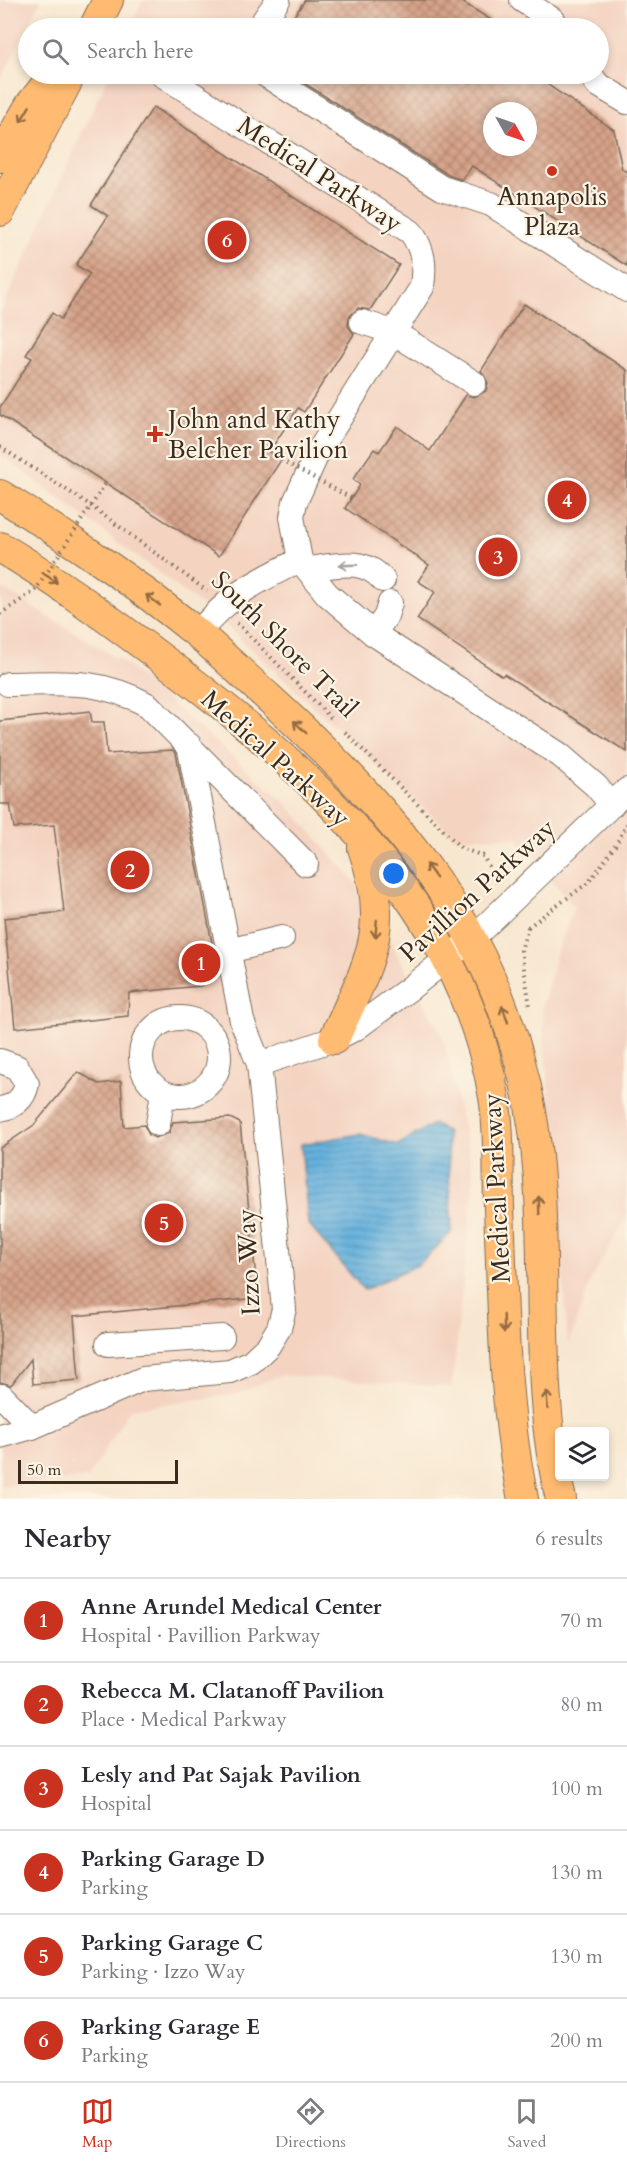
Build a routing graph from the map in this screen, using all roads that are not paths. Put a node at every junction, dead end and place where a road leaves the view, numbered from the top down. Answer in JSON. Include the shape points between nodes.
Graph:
{"nodes":[{"id":1,"x":108,"y":0,"type":"edge"},
{"id":2,"x":278,"y":0,"type":"edge"},
{"id":3,"x":522,"y":0,"type":"edge"},
{"id":4,"x":99,"y":18,"type":"edge"},
{"id":5,"x":265,"y":18,"type":"edge"},
{"id":6,"x":550,"y":18,"type":"edge"},
{"id":7,"x":47,"y":84,"type":"edge"},
{"id":8,"x":66,"y":84,"type":"edge"},
{"id":9,"x":177,"y":84,"type":"edge"},
{"id":10,"x":280,"y":84,"type":"edge"},
{"id":11,"x":597,"y":84,"type":"edge"},
{"id":12,"x":627,"y":102,"type":"edge"},
{"id":13,"x":0,"y":157,"type":"edge"},
{"id":14,"x":0,"y":211,"type":"edge"},
{"id":15,"x":627,"y":290,"type":"edge"},
{"id":16,"x":362,"y":322,"type":"dead end"},
{"id":17,"x":393,"y":332,"type":"junction"},
{"id":18,"x":474,"y":383,"type":"dead end"},
{"id":19,"x":0,"y":495,"type":"edge"},
{"id":20,"x":0,"y":547,"type":"edge"},
{"id":21,"x":304,"y":565,"type":"junction"},
{"id":22,"x":383,"y":580,"type":"dead end"},
{"id":23,"x":390,"y":603,"type":"dead end"},
{"id":24,"x":198,"y":634,"type":"junction"},
{"id":25,"x":374,"y":634,"type":"junction"},
{"id":26,"x":8,"y":684,"type":"dead end"},
{"id":27,"x":189,"y":745,"type":"junction"},
{"id":28,"x":619,"y":797,"type":"edge"},
{"id":29,"x":357,"y":832,"type":"junction"},
{"id":30,"x":306,"y":864,"type":"dead end"},
{"id":31,"x":282,"y":938,"type":"dead end"},
{"id":32,"x":473,"y":938,"type":"junction"},
{"id":33,"x":228,"y":951,"type":"junction"},
{"id":34,"x":448,"y":959,"type":"junction"},
{"id":35,"x":334,"y":1039,"type":"junction"},
{"id":36,"x":219,"y":1053,"type":"junction"},
{"id":37,"x":0,"y":1061,"type":"edge"},
{"id":38,"x":259,"y":1064,"type":"junction"},
{"id":39,"x":163,"y":1093,"type":"junction"},
{"id":40,"x":0,"y":1108,"type":"edge"},
{"id":41,"x":158,"y":1124,"type":"dead end"},
{"id":42,"x":222,"y":1337,"type":"dead end"},
{"id":43,"x":181,"y":1339,"type":"junction"},
{"id":44,"x":108,"y":1344,"type":"dead end"},
{"id":45,"x":184,"y":1376,"type":"junction"},
{"id":46,"x":2,"y":1396,"type":"dead end"},
{"id":47,"x":32,"y":1427,"type":"junction"},
{"id":48,"x":0,"y":1436,"type":"edge"},
{"id":49,"x":523,"y":1499,"type":"edge"},
{"id":50,"x":561,"y":1499,"type":"edge"}],
"edges":[{"from":1,"to":4,"type":"main road"},
{"from":2,"to":5,"type":"street"},
{"from":3,"to":6,"type":"street"},
{"from":7,"to":13,"type":"main road","one_way":true},
{"from":8,"to":14,"type":"main road"},
{"from":9,"to":17,"type":"street","name":"Medical Parkway","via":[[411,232],[421,247],[425,266],[422,287]]},
{"from":10,"to":15,"type":"street","via":[[442,188],[491,204]]},
{"from":11,"to":12,"type":"street"},
{"from":16,"to":17,"type":"street"},
{"from":17,"to":18,"type":"street"},
{"from":17,"to":21,"type":"street","name":"Medical Parkway","via":[[317,454],[295,502],[292,517]]},
{"from":24,"to":19,"type":"main road","name":"Medical Parkway","one_way":true,"via":[[123,576]]},
{"from":20,"to":29,"type":"main road","name":"Medical Parkway","one_way":true,"via":[[39,570],[179,671],[310,782]]},
{"from":22,"to":21,"type":"street","one_way":true,"via":[[375,569],[362,565]]},
{"from":21,"to":24,"type":"street","via":[[244,588],[221,606]]},
{"from":21,"to":25,"type":"street","name":"Medical Parkway","via":[[327,594]]},
{"from":23,"to":25,"type":"street"},
{"from":32,"to":24,"type":"main road","name":"Medical Parkway","one_way":true,"via":[[402,832],[364,790]]},
{"from":25,"to":28,"type":"street","name":"Medical Parkway","via":[[560,755],[596,786]]},
{"from":26,"to":27,"type":"street","via":[[84,682],[116,690],[148,705]]},
{"from":27,"to":30,"type":"street"},
{"from":27,"to":33,"type":"street","name":"Izzo Way"},
{"from":28,"to":32,"type":"street","name":"Pavillion Parkway"},
{"from":29,"to":34,"type":"main road","name":"Medical Parkway","via":[[400,882]]},
{"from":29,"to":35,"type":"main road","one_way":true,"via":[[377,892],[376,935],[361,981]]},
{"from":31,"to":33,"type":"street"},
{"from":32,"to":34,"type":"street","name":"Pavillion Parkway"},
{"from":50,"to":32,"type":"main road","name":"Medical Parkway","one_way":true,"via":[[547,1410],[538,1173],[530,1107],[516,1048]]},
{"from":33,"to":38,"type":"street","name":"Izzo Way","via":[[242,1021]]},
{"from":34,"to":35,"type":"street","name":"Pavillion Parkway","via":[[356,1028]]},
{"from":34,"to":49,"type":"main road","name":"Medical Parkway","one_way":true,"via":[[477,1029],[494,1098],[506,1375]]},
{"from":35,"to":38,"type":"street","name":"Pavillion Parkway"},
{"from":36,"to":38,"type":"street"},
{"from":36,"to":39,"type":"street","via":[[215,1076],[198,1092],[177,1097]]},
{"from":36,"to":39,"type":"street","via":[[210,1032],[200,1023],[184,1018],[160,1023],[145,1039],[141,1062],[149,1082]]},
{"from":37,"to":40,"type":"street","via":[[17,1066],[27,1084],[17,1103]]},
{"from":38,"to":45,"type":"street","name":"Izzo Way","via":[[284,1309],[268,1346],[251,1362],[230,1371]]},
{"from":39,"to":41,"type":"street"},
{"from":42,"to":43,"type":"street"},
{"from":43,"to":44,"type":"street"},
{"from":43,"to":45,"type":"street"},
{"from":45,"to":47,"type":"street","name":"Izzo Way","via":[[143,1379]]},
{"from":46,"to":47,"type":"street"},
{"from":47,"to":48,"type":"street","name":"Izzo Way"}]}
